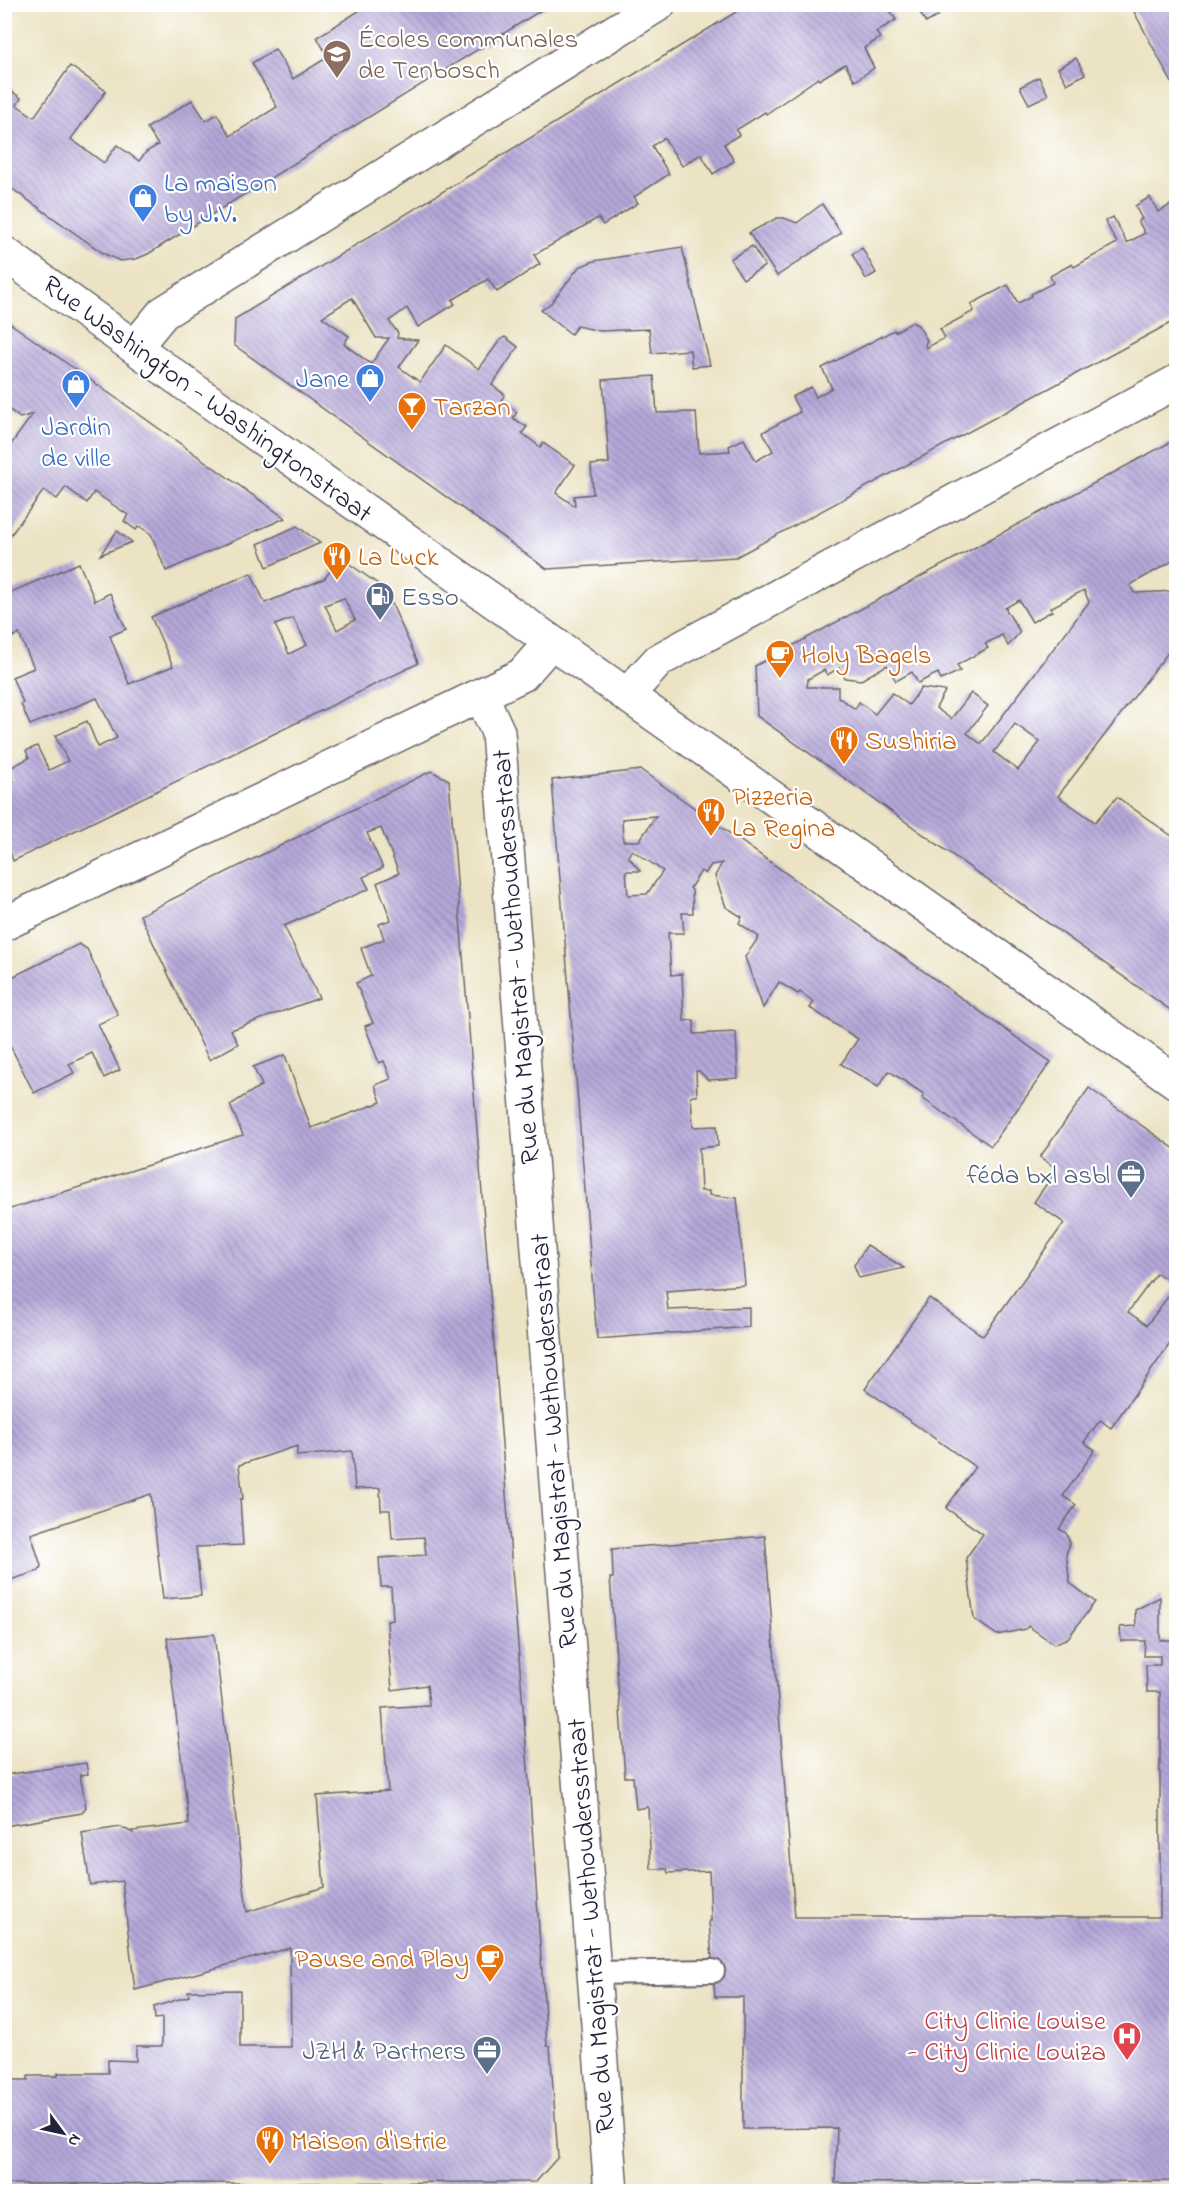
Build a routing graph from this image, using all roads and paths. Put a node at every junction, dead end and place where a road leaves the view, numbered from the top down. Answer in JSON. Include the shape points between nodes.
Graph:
{"nodes":[{"id":1,"x":659,"y":4,"type":"edge"},
{"id":2,"x":4,"y":253,"type":"edge"},
{"id":3,"x":135,"y":347,"type":"junction"},
{"id":4,"x":1176,"y":382,"type":"edge"},
{"id":5,"x":551,"y":642,"type":"junction"},
{"id":6,"x":481,"y":695,"type":"junction"},
{"id":7,"x":627,"y":695,"type":"junction"},
{"id":8,"x":4,"y":924,"type":"edge"},
{"id":9,"x":1176,"y":1082,"type":"edge"},
{"id":10,"x":713,"y":1971,"type":"dead end"},
{"id":11,"x":594,"y":1973,"type":"junction"},
{"id":12,"x":611,"y":2192,"type":"edge"}],
"edges":[{"from":1,"to":3,"type":"street","via":[[163,313]]},
{"from":2,"to":3,"type":"street","name":"Rue Washington - Washingtonstraat"},
{"from":3,"to":5,"type":"street","name":"Rue Washington - Washingtonstraat"},
{"from":4,"to":7,"type":"street","via":[[659,660]]},
{"from":5,"to":6,"type":"street","via":[[522,675]]},
{"from":5,"to":7,"type":"street","name":"Rue Washington - Washingtonstraat"},
{"from":6,"to":8,"type":"street"},
{"from":6,"to":11,"type":"street","name":"Rue du Magistrat - Wethoudersstraat","via":[[498,732]]},
{"from":7,"to":9,"type":"street","name":"Rue Washington - Washingtonstraat"},
{"from":10,"to":11,"type":"lane"},
{"from":11,"to":12,"type":"street","name":"Rue du Magistrat - Wethoudersstraat"}]}
